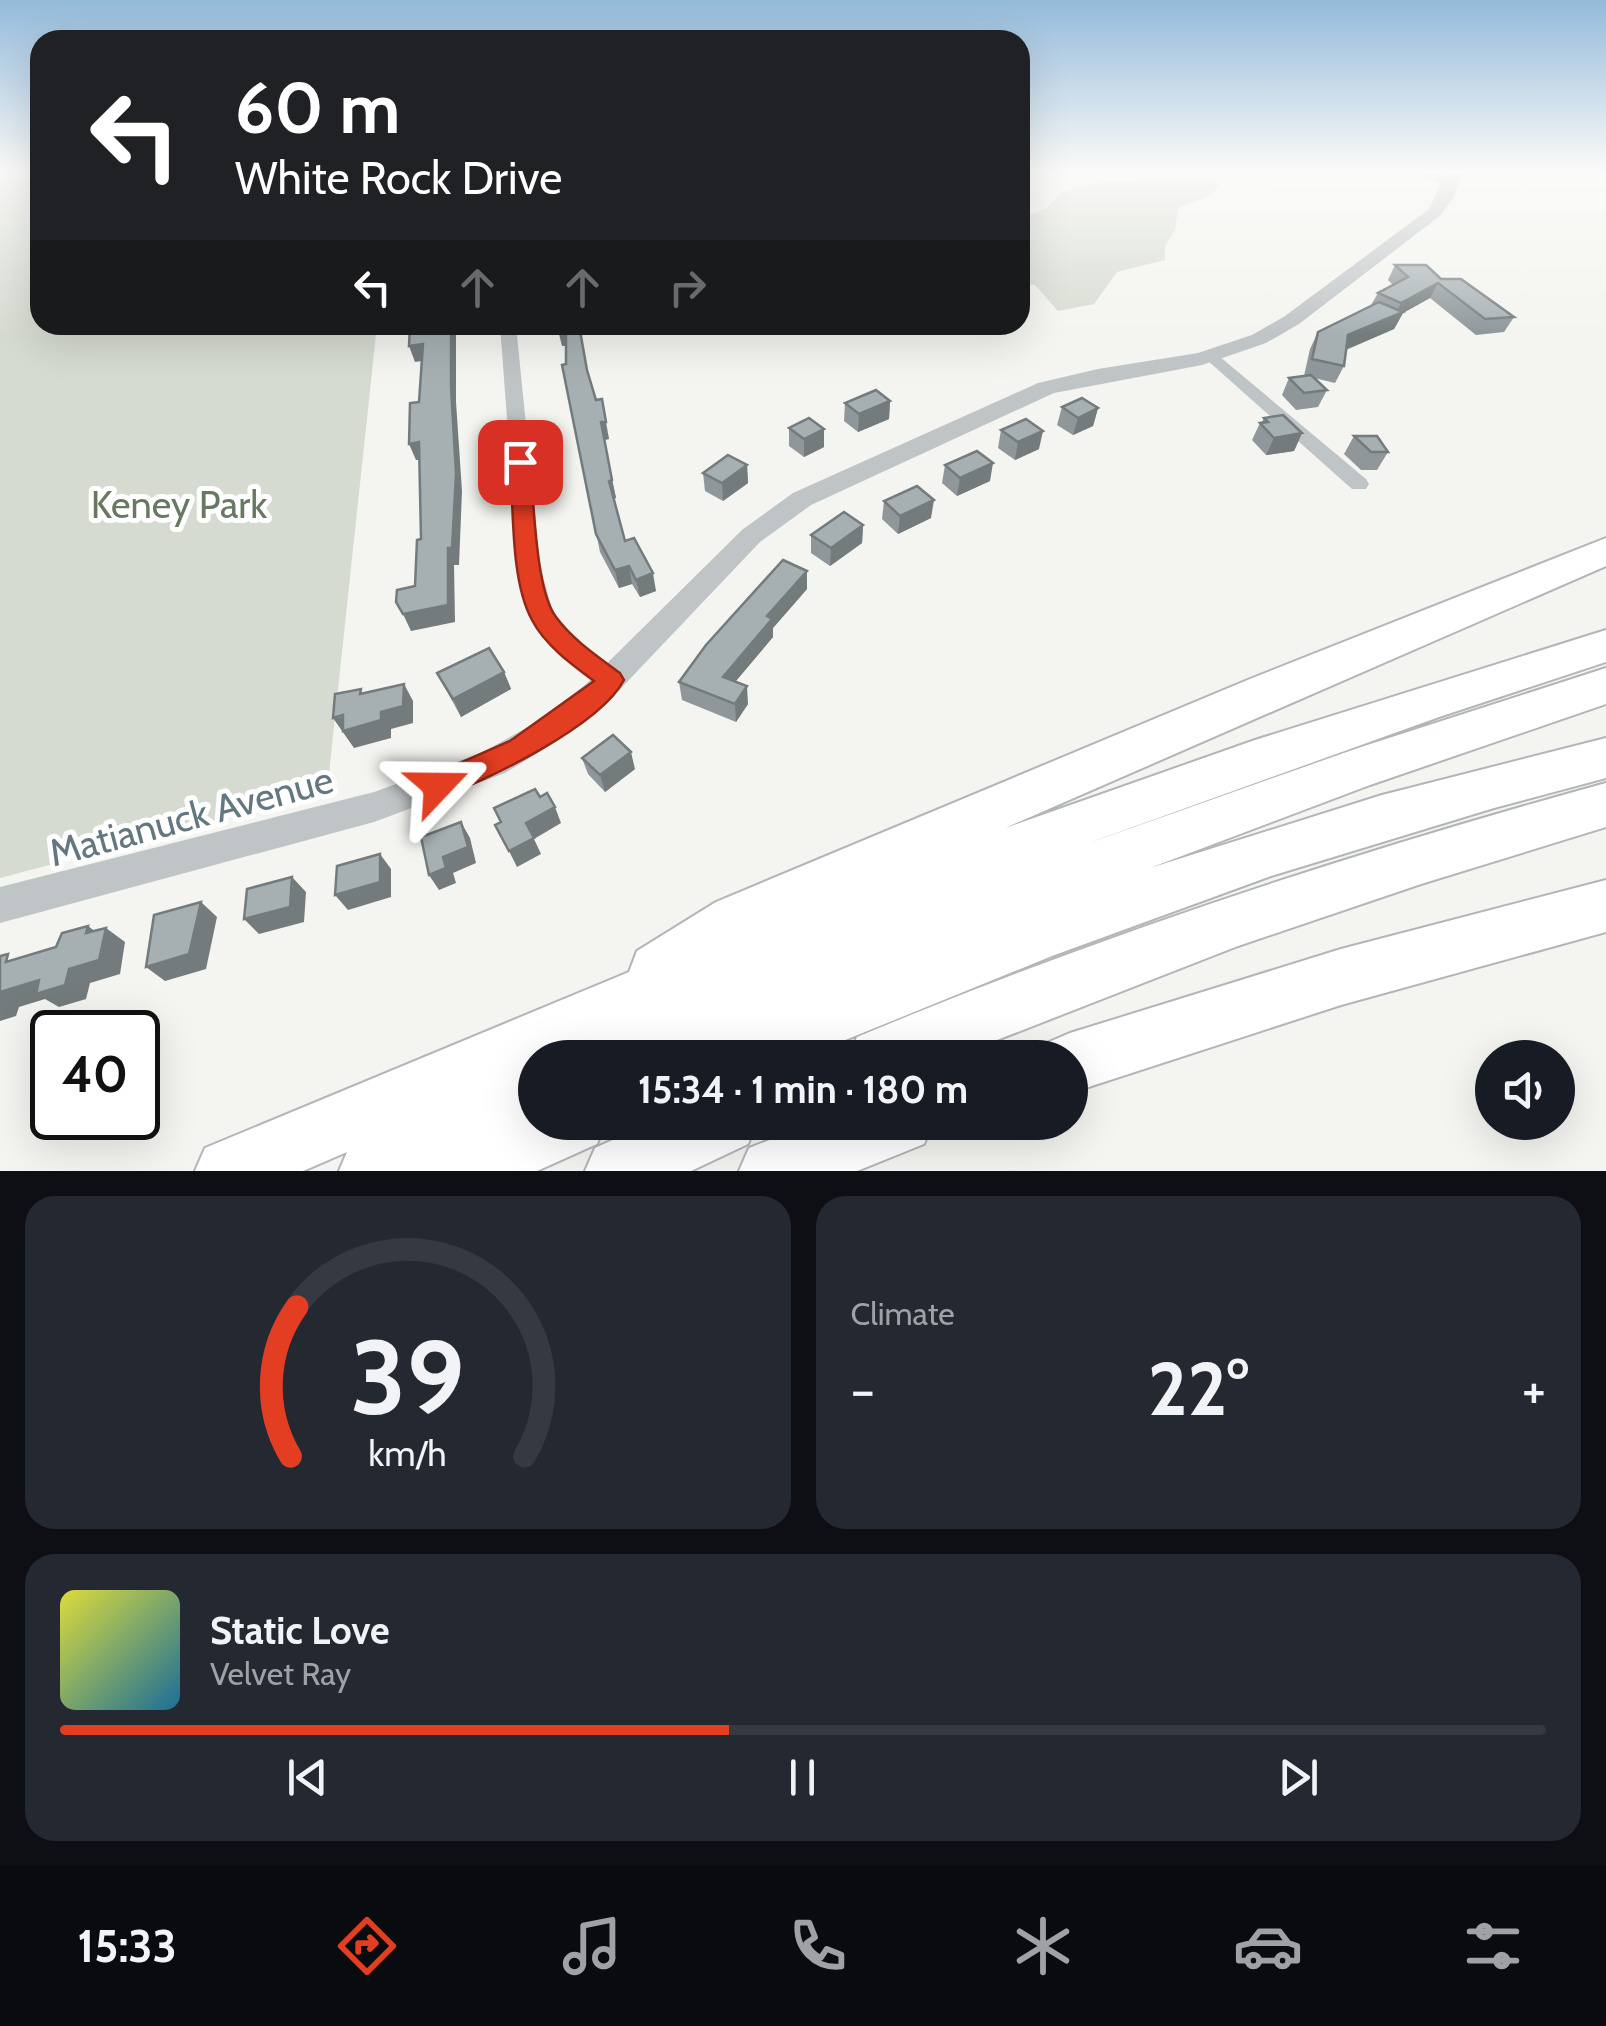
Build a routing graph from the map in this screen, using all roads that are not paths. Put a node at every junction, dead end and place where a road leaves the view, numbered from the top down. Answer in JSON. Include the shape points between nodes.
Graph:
{"nodes":[{"id":1,"x":1417,"y":226,"type":"edge"},
{"id":2,"x":509,"y":335,"type":"edge"},
{"id":3,"x":1213,"y":356,"type":"junction"},
{"id":4,"x":1359,"y":484,"type":"dead end"},
{"id":5,"x":1606,"y":538,"type":"edge"},
{"id":6,"x":1606,"y":551,"type":"edge"},
{"id":7,"x":1542,"y":578,"type":"junction"},
{"id":8,"x":1606,"y":646,"type":"edge"},
{"id":9,"x":612,"y":680,"type":"junction"},
{"id":10,"x":1606,"y":686,"type":"edge"},
{"id":11,"x":1606,"y":758,"type":"edge"},
{"id":12,"x":1606,"y":805,"type":"edge"},
{"id":13,"x":0,"y":904,"type":"edge"},
{"id":14,"x":1606,"y":906,"type":"edge"},
{"id":15,"x":621,"y":1031,"type":"edge"},
{"id":16,"x":773,"y":1040,"type":"edge"},
{"id":17,"x":923,"y":1040,"type":"edge"},
{"id":18,"x":1088,"y":1057,"type":"edge"},
{"id":19,"x":518,"y":1106,"type":"edge"},
{"id":20,"x":534,"y":1140,"type":"edge"},
{"id":21,"x":686,"y":1140,"type":"edge"},
{"id":22,"x":854,"y":1140,"type":"edge"},
{"id":23,"x":228,"y":1171,"type":"edge"},
{"id":24,"x":372,"y":1171,"type":"edge"},
{"id":25,"x":462,"y":1171,"type":"edge"},
{"id":26,"x":618,"y":1171,"type":"edge"},
{"id":27,"x":772,"y":1171,"type":"edge"}],
"edges":[{"from":1,"to":3,"type":"street","name":"Matianuck Avenue","via":[[1292,320]]},
{"from":2,"to":9,"type":"street","via":[[529,566],[542,616],[572,651]]},
{"from":3,"to":4,"type":"street"},
{"from":3,"to":9,"type":"street","name":"Matianuck Avenue","via":[[1046,388],[820,490],[751,536]]},
{"from":5,"to":7,"type":"highway"},
{"from":6,"to":7,"type":"highway"},
{"from":7,"to":15,"type":"highway","via":[[735,921],[681,953]]},
{"from":8,"to":15,"type":"highway","via":[[1102,814]]},
{"from":9,"to":13,"type":"street","name":"Matianuck Avenue","via":[[520,748],[438,786]]},
{"from":10,"to":15,"type":"highway"},
{"from":11,"to":16,"type":"highway","via":[[1162,891]]},
{"from":12,"to":17,"type":"highway","via":[[1241,919]]},
{"from":14,"to":18,"type":"highway","via":[[1341,977]]},
{"from":15,"to":23,"type":"highway"},
{"from":19,"to":24,"type":"highway"},
{"from":20,"to":25,"type":"highway"},
{"from":21,"to":26,"type":"highway"},
{"from":22,"to":27,"type":"highway"}]}
